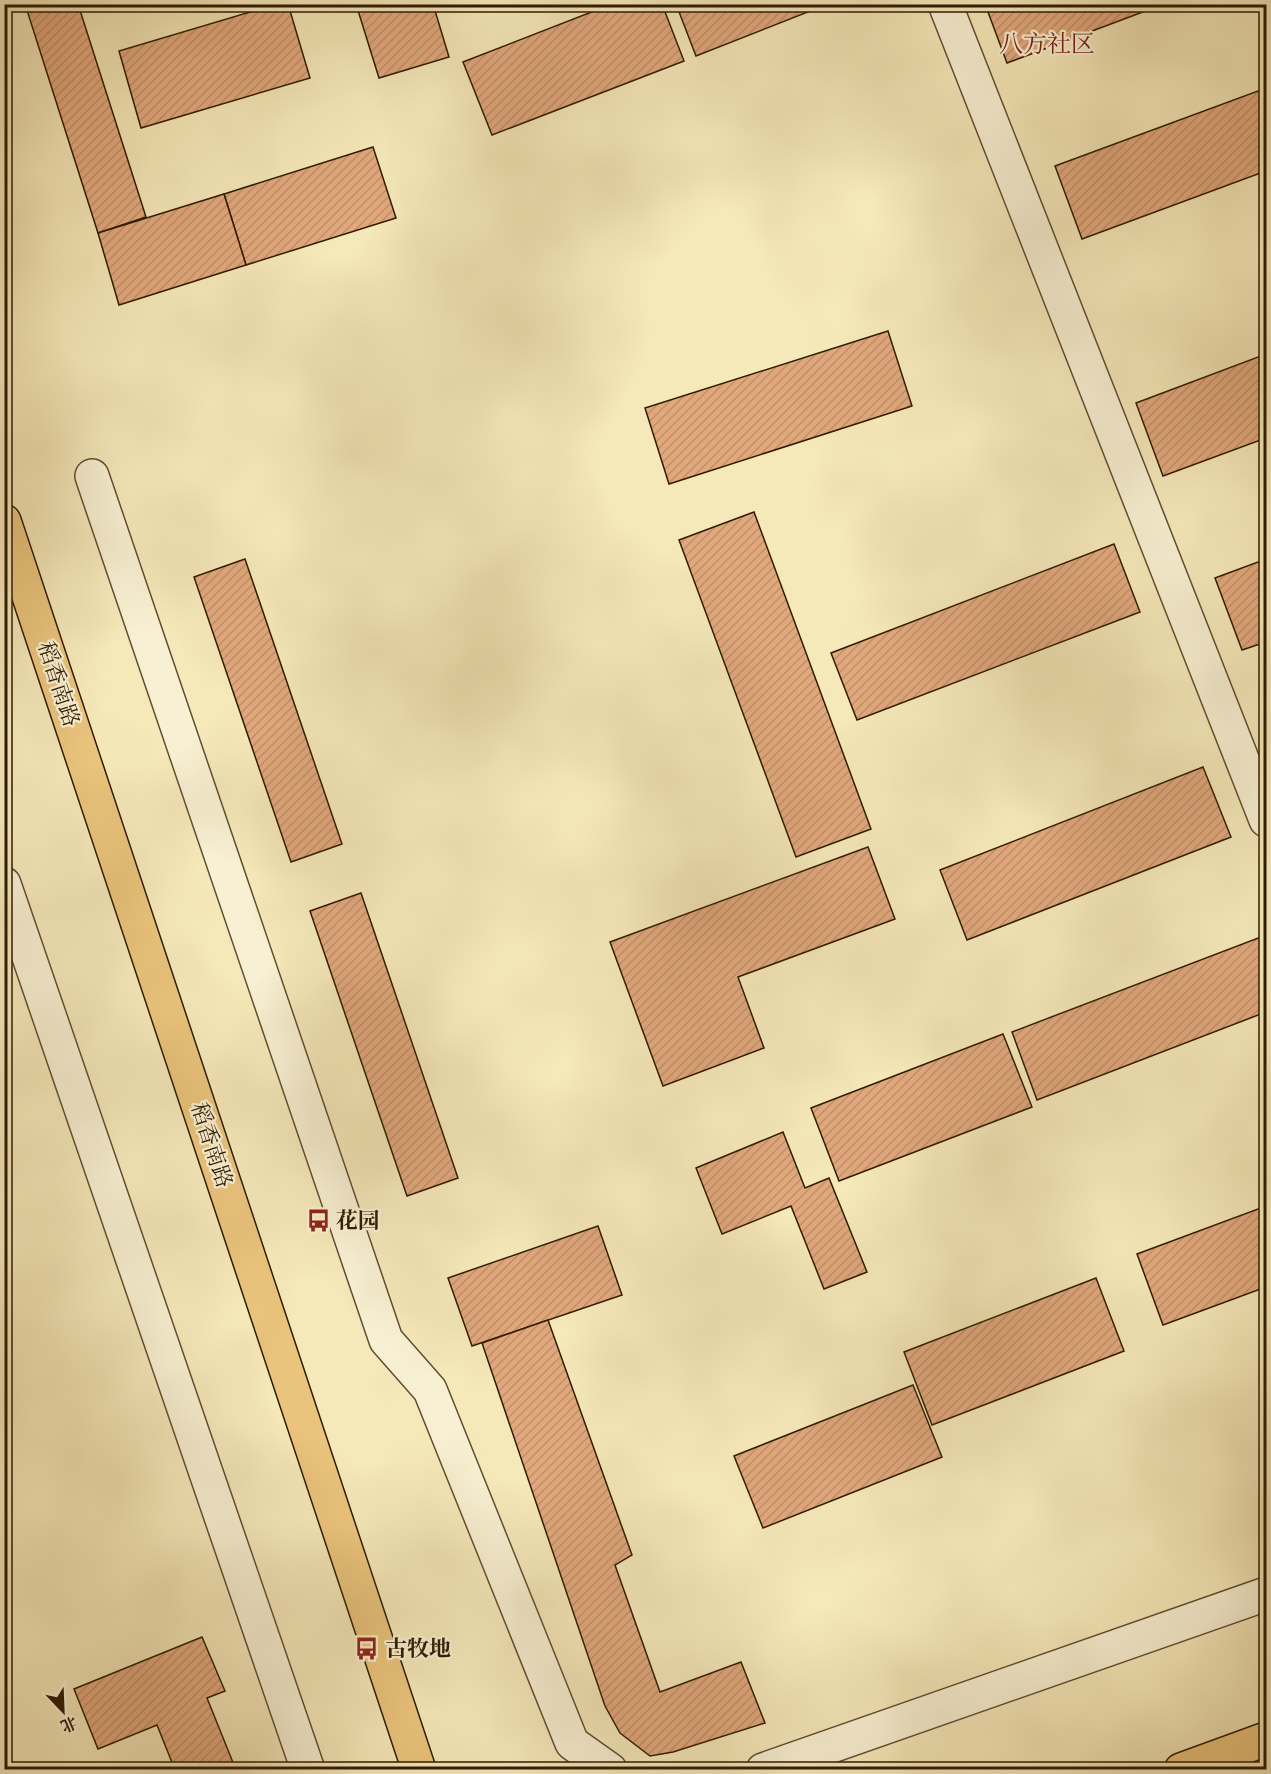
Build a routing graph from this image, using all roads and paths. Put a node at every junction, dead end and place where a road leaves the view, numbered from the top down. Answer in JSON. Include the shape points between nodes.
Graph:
{"nodes":[{"id":1,"x":945,"y":4,"type":"edge"},
{"id":2,"x":92,"y":476,"type":"dead end"},
{"id":3,"x":4,"y":521,"type":"edge"},
{"id":4,"x":1266,"y":820,"type":"edge"},
{"id":5,"x":4,"y":884,"type":"edge"},
{"id":6,"x":1266,"y":1594,"type":"edge"},
{"id":7,"x":1266,"y":1739,"type":"edge"},
{"id":8,"x":308,"y":1770,"type":"edge"},
{"id":9,"x":419,"y":1770,"type":"edge"},
{"id":10,"x":610,"y":1770,"type":"edge"},
{"id":11,"x":763,"y":1770,"type":"edge"},
{"id":12,"x":1181,"y":1770,"type":"edge"}],
"edges":[{"from":1,"to":4,"type":"street"},
{"from":2,"to":10,"type":"street","via":[[386,1340],[430,1389],[572,1743]]},
{"from":3,"to":9,"type":"main road","name":"稻香南路"},
{"from":5,"to":8,"type":"street"},
{"from":6,"to":11,"type":"street"},
{"from":7,"to":12,"type":"main road"}]}
